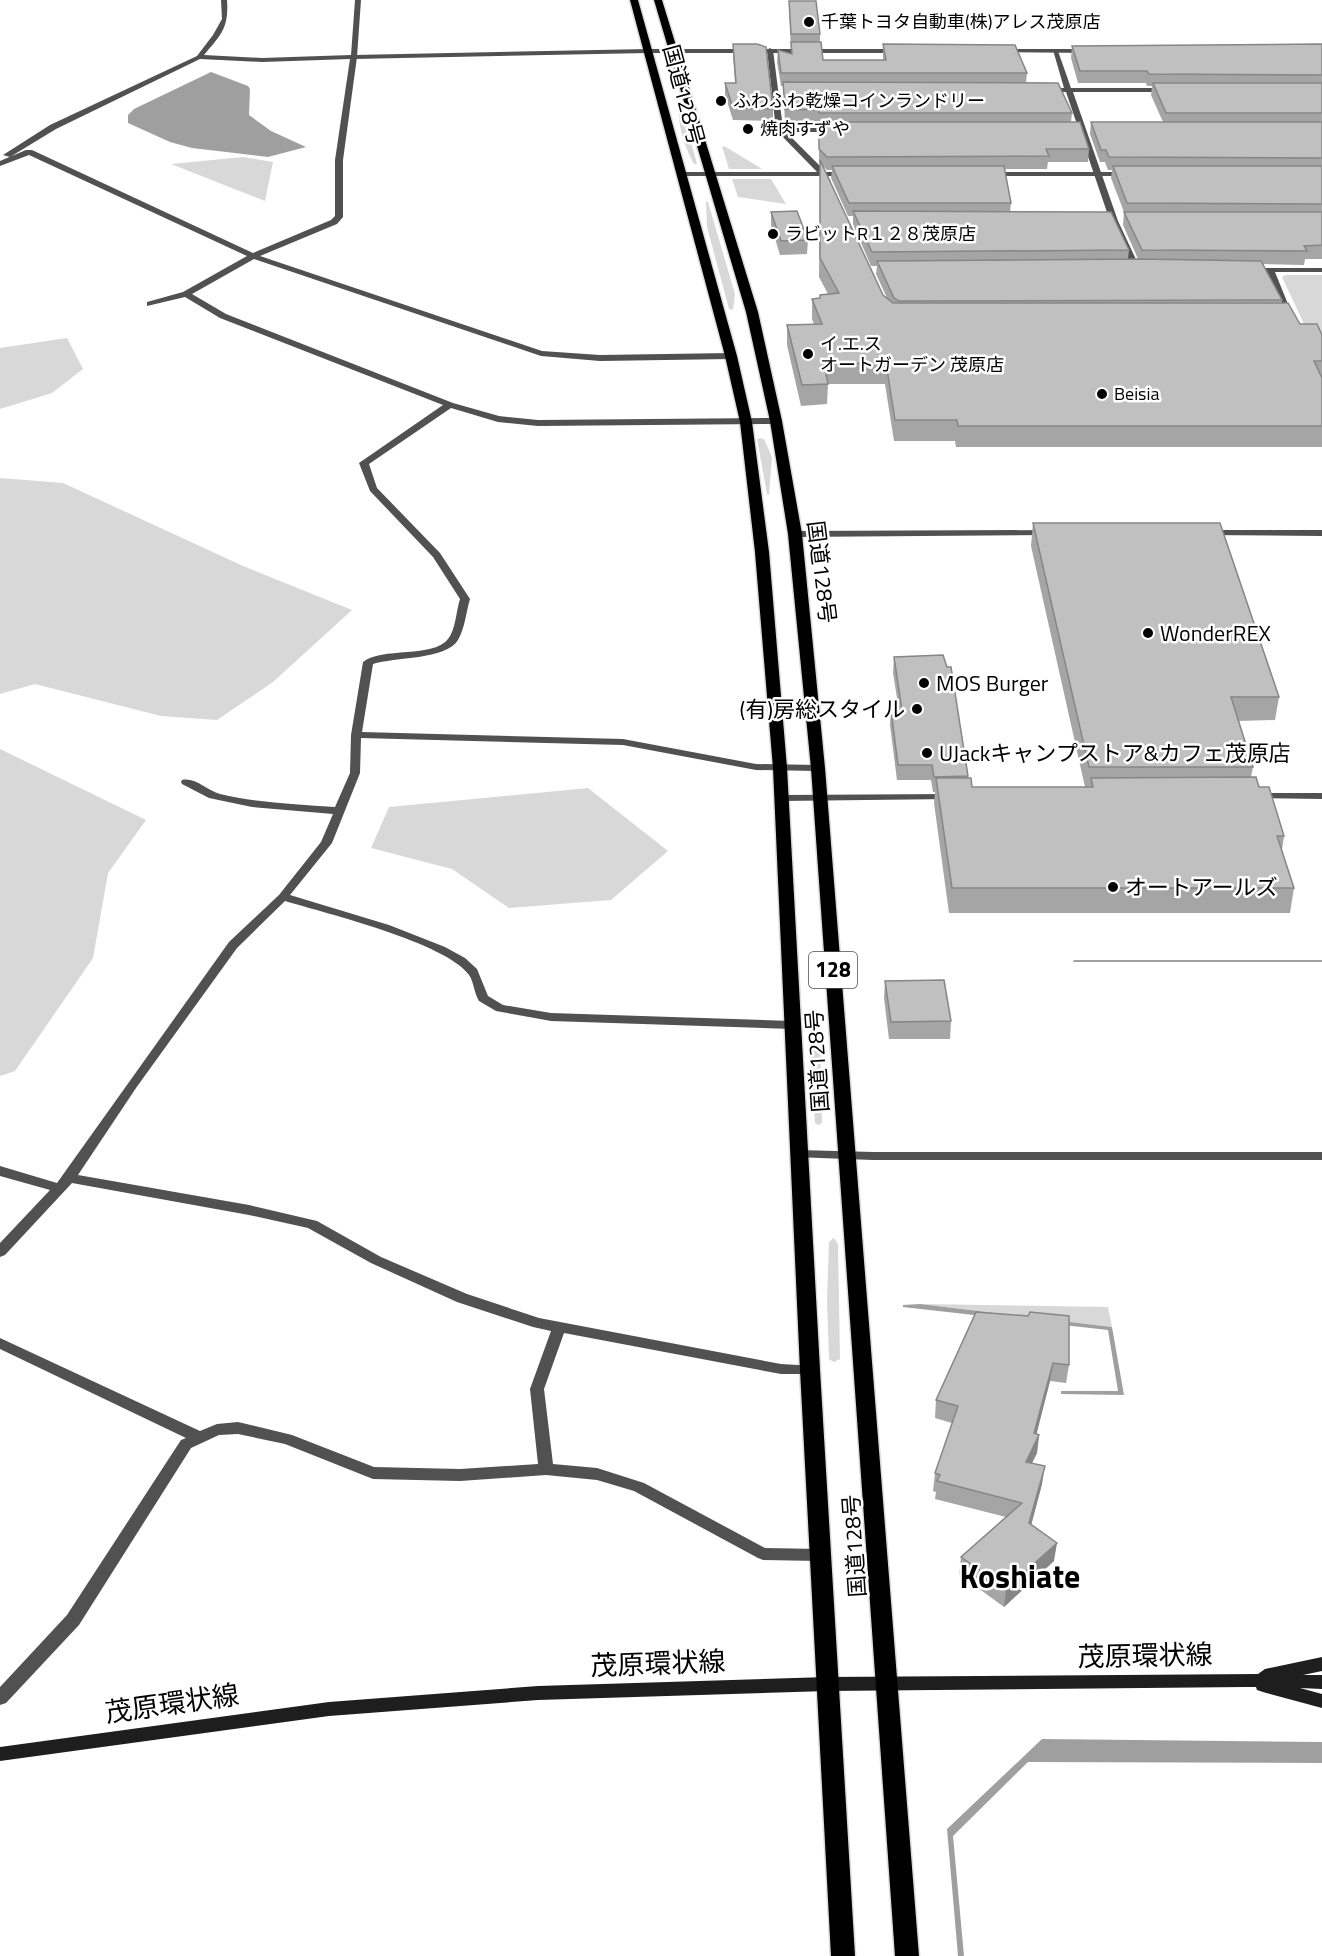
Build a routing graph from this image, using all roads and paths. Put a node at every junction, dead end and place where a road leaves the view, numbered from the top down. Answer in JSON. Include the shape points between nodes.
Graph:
{"nodes":[{"id":1,"x":224,"y":0,"type":"edge"},
{"id":2,"x":358,"y":0,"type":"edge"},
{"id":3,"x":634,"y":0,"type":"edge"},
{"id":4,"x":658,"y":0,"type":"edge"},
{"id":5,"x":672,"y":50,"type":"junction"},
{"id":6,"x":770,"y":50,"type":"junction"},
{"id":7,"x":648,"y":51,"type":"junction"},
{"id":8,"x":901,"y":51,"type":"edge"},
{"id":9,"x":996,"y":51,"type":"edge"},
{"id":10,"x":1055,"y":51,"type":"junction"},
{"id":11,"x":1090,"y":51,"type":"edge"},
{"id":12,"x":199,"y":57,"type":"junction"},
{"id":13,"x":354,"y":57,"type":"junction"},
{"id":14,"x":776,"y":90,"type":"junction"},
{"id":15,"x":788,"y":90,"type":"edge"},
{"id":16,"x":1035,"y":90,"type":"edge"},
{"id":17,"x":1070,"y":90,"type":"junction"},
{"id":18,"x":1178,"y":90,"type":"edge"},
{"id":19,"x":780,"y":130,"type":"junction"},
{"id":20,"x":838,"y":130,"type":"edge"},
{"id":21,"x":1071,"y":130,"type":"edge"},
{"id":22,"x":1083,"y":130,"type":"junction"},
{"id":23,"x":1095,"y":130,"type":"edge"},
{"id":24,"x":0,"y":162,"type":"edge"},
{"id":25,"x":681,"y":174,"type":"junction"},
{"id":26,"x":711,"y":174,"type":"junction"},
{"id":27,"x":823,"y":174,"type":"junction"},
{"id":28,"x":859,"y":174,"type":"edge"},
{"id":29,"x":978,"y":174,"type":"edge"},
{"id":30,"x":1097,"y":174,"type":"junction"},
{"id":31,"x":1133,"y":174,"type":"edge"},
{"id":32,"x":832,"y":193,"type":"edge"},
{"id":33,"x":1102,"y":221,"type":"edge"},
{"id":34,"x":1114,"y":221,"type":"junction"},
{"id":35,"x":1125,"y":221,"type":"edge"},
{"id":36,"x":254,"y":256,"type":"junction"},
{"id":37,"x":1124,"y":268,"type":"edge"},
{"id":38,"x":1136,"y":268,"type":"junction"},
{"id":39,"x":1147,"y":268,"type":"edge"},
{"id":40,"x":1258,"y":270,"type":"edge"},
{"id":41,"x":1270,"y":270,"type":"junction"},
{"id":42,"x":1322,"y":270,"type":"edge"},
{"id":43,"x":186,"y":294,"type":"junction"},
{"id":44,"x":150,"y":304,"type":"dead end"},
{"id":45,"x":1276,"y":320,"type":"edge"},
{"id":46,"x":731,"y":356,"type":"junction"},
{"id":47,"x":450,"y":405,"type":"junction"},
{"id":48,"x":776,"y":421,"type":"junction"},
{"id":49,"x":746,"y":422,"type":"junction"},
{"id":50,"x":1059,"y":533,"type":"edge"},
{"id":51,"x":1190,"y":533,"type":"edge"},
{"id":52,"x":795,"y":534,"type":"junction"},
{"id":53,"x":1322,"y":534,"type":"edge"},
{"id":54,"x":356,"y":735,"type":"junction"},
{"id":55,"x":780,"y":768,"type":"junction"},
{"id":56,"x":818,"y":768,"type":"junction"},
{"id":57,"x":186,"y":782,"type":"dead end"},
{"id":58,"x":1251,"y":796,"type":"edge"},
{"id":59,"x":1322,"y":796,"type":"edge"},
{"id":60,"x":966,"y":797,"type":"edge"},
{"id":61,"x":781,"y":798,"type":"junction"},
{"id":62,"x":819,"y":798,"type":"junction"},
{"id":63,"x":339,"y":811,"type":"junction"},
{"id":64,"x":283,"y":897,"type":"junction"},
{"id":65,"x":792,"y":1025,"type":"junction"},
{"id":66,"x":799,"y":1154,"type":"junction"},
{"id":67,"x":847,"y":1155,"type":"junction"},
{"id":68,"x":1322,"y":1156,"type":"edge"},
{"id":69,"x":0,"y":1171,"type":"edge"},
{"id":70,"x":64,"y":1183,"type":"junction"},
{"id":71,"x":0,"y":1252,"type":"edge"},
{"id":72,"x":559,"y":1329,"type":"junction"},
{"id":73,"x":0,"y":1343,"type":"edge"},
{"id":74,"x":810,"y":1370,"type":"junction"},
{"id":75,"x":200,"y":1438,"type":"junction"},
{"id":76,"x":546,"y":1468,"type":"junction"},
{"id":77,"x":820,"y":1556,"type":"junction"},
{"id":78,"x":1322,"y":1664,"type":"edge"},
{"id":79,"x":1246,"y":1680,"type":"junction"},
{"id":80,"x":1322,"y":1682,"type":"edge"},
{"id":81,"x":886,"y":1683,"type":"junction"},
{"id":82,"x":827,"y":1684,"type":"junction"},
{"id":83,"x":0,"y":1698,"type":"edge"},
{"id":84,"x":1322,"y":1701,"type":"edge"},
{"id":85,"x":0,"y":1754,"type":"edge"},
{"id":86,"x":843,"y":1956,"type":"edge"},
{"id":87,"x":907,"y":1956,"type":"edge"}],
"edges":[{"from":1,"to":12,"type":"street","via":[[225,19]]},
{"from":2,"to":13,"type":"street"},
{"from":3,"to":7,"type":"highway","name":"国道128号","number":"128"},
{"from":4,"to":5,"type":"highway","name":"国道128号","number":"128"},
{"from":5,"to":6,"type":"street"},
{"from":5,"to":7,"type":"street"},
{"from":5,"to":26,"type":"highway","name":"国道128号","number":"128"},
{"from":6,"to":8,"type":"street"},
{"from":6,"to":14,"type":"street"},
{"from":7,"to":13,"type":"street"},
{"from":7,"to":25,"type":"highway","name":"国道128号","number":"128"},
{"from":9,"to":10,"type":"street"},
{"from":10,"to":11,"type":"street"},
{"from":10,"to":17,"type":"street"},
{"from":12,"to":13,"type":"street"},
{"from":12,"to":24,"type":"street","via":[[53,127]]},
{"from":13,"to":36,"type":"street","via":[[339,160],[339,217]]},
{"from":14,"to":15,"type":"street"},
{"from":14,"to":19,"type":"street"},
{"from":16,"to":17,"type":"street"},
{"from":17,"to":18,"type":"street"},
{"from":17,"to":22,"type":"street"},
{"from":19,"to":20,"type":"street"},
{"from":19,"to":27,"type":"street"},
{"from":21,"to":22,"type":"street"},
{"from":22,"to":23,"type":"street"},
{"from":22,"to":30,"type":"street"},
{"from":24,"to":36,"type":"street","via":[[29,152]]},
{"from":25,"to":26,"type":"street"},
{"from":25,"to":46,"type":"highway","name":"国道128号","number":"128"},
{"from":26,"to":27,"type":"street"},
{"from":26,"to":48,"type":"highway","name":"国道128号","number":"128","via":[[752,312]]},
{"from":27,"to":28,"type":"street"},
{"from":27,"to":32,"type":"street"},
{"from":29,"to":30,"type":"street"},
{"from":30,"to":31,"type":"street"},
{"from":30,"to":34,"type":"street"},
{"from":33,"to":34,"type":"street"},
{"from":34,"to":35,"type":"street"},
{"from":34,"to":38,"type":"street"},
{"from":36,"to":43,"type":"street"},
{"from":36,"to":46,"type":"street","via":[[541,353],[600,358]]},
{"from":37,"to":38,"type":"street"},
{"from":38,"to":39,"type":"street"},
{"from":40,"to":41,"type":"street"},
{"from":41,"to":42,"type":"street"},
{"from":41,"to":45,"type":"street","via":[[1290,316]]},
{"from":43,"to":44,"type":"street"},
{"from":43,"to":47,"type":"street","via":[[224,316]]},
{"from":46,"to":49,"type":"highway","name":"国道128号","number":"128"},
{"from":47,"to":49,"type":"street","via":[[498,419],[538,423]]},
{"from":47,"to":54,"type":"street","via":[[364,463],[373,489],[437,555],[465,599],[453,641],[442,649],[379,657],[368,662]]},
{"from":48,"to":49,"type":"street"},
{"from":48,"to":52,"type":"highway","name":"国道128号","number":"128"},
{"from":49,"to":55,"type":"highway","name":"国道128号","number":"128","via":[[762,552]]},
{"from":50,"to":52,"type":"street"},
{"from":51,"to":53,"type":"street"},
{"from":52,"to":56,"type":"highway","name":"国道128号","number":"128"},
{"from":54,"to":55,"type":"street","via":[[623,742]]},
{"from":54,"to":63,"type":"street","via":[[355,773]]},
{"from":55,"to":56,"type":"street"},
{"from":55,"to":61,"type":"highway","name":"国道128号","number":"128"},
{"from":56,"to":62,"type":"highway","name":"国道128号","number":"128"},
{"from":57,"to":63,"type":"street","via":[[213,796],[252,804]]},
{"from":58,"to":59,"type":"street"},
{"from":60,"to":62,"type":"street"},
{"from":61,"to":62,"type":"street"},
{"from":61,"to":65,"type":"highway","name":"国道128号","number":"128"},
{"from":62,"to":67,"type":"highway","name":"国道128号","number":"128"},
{"from":63,"to":64,"type":"street","via":[[326,843]]},
{"from":64,"to":65,"type":"street","via":[[417,939],[458,958],[473,972],[483,998],[500,1008],[551,1017]]},
{"from":64,"to":70,"type":"street","via":[[233,945]]},
{"from":65,"to":66,"type":"highway","name":"国道128号","number":"128"},
{"from":66,"to":67,"type":"street"},
{"from":66,"to":74,"type":"highway","name":"国道128号","number":"128"},
{"from":67,"to":68,"type":"street"},
{"from":67,"to":81,"type":"highway","name":"国道128号","number":"128"},
{"from":69,"to":70,"type":"street"},
{"from":70,"to":71,"type":"street"},
{"from":70,"to":72,"type":"street","via":[[249,1210],[312,1224],[376,1260],[462,1298]]},
{"from":72,"to":74,"type":"street","via":[[781,1369]]},
{"from":72,"to":76,"type":"street","via":[[537,1389]]},
{"from":73,"to":75,"type":"street"},
{"from":74,"to":77,"type":"highway","name":"国道128号","number":"128"},
{"from":75,"to":76,"type":"street","via":[[217,1430],[238,1428],[287,1439],[373,1473],[460,1475]]},
{"from":75,"to":83,"type":"street","via":[[186,1444],[73,1620]]},
{"from":76,"to":77,"type":"street","via":[[597,1474],[639,1487],[763,1554]]},
{"from":77,"to":82,"type":"highway","name":"国道128号","number":"128"},
{"from":78,"to":79,"type":"main road"},
{"from":79,"to":80,"type":"main road","name":"茂原環状線"},
{"from":79,"to":81,"type":"main road","name":"茂原環状線"},
{"from":79,"to":84,"type":"main road"},
{"from":81,"to":82,"type":"main road","name":"茂原環状線"},
{"from":81,"to":87,"type":"highway","name":"国道128号","number":"128"},
{"from":82,"to":85,"type":"main road","name":"茂原環状線","via":[[411,1701],[237,1720]]},
{"from":82,"to":86,"type":"highway","name":"国道128号","number":"128"}]}
